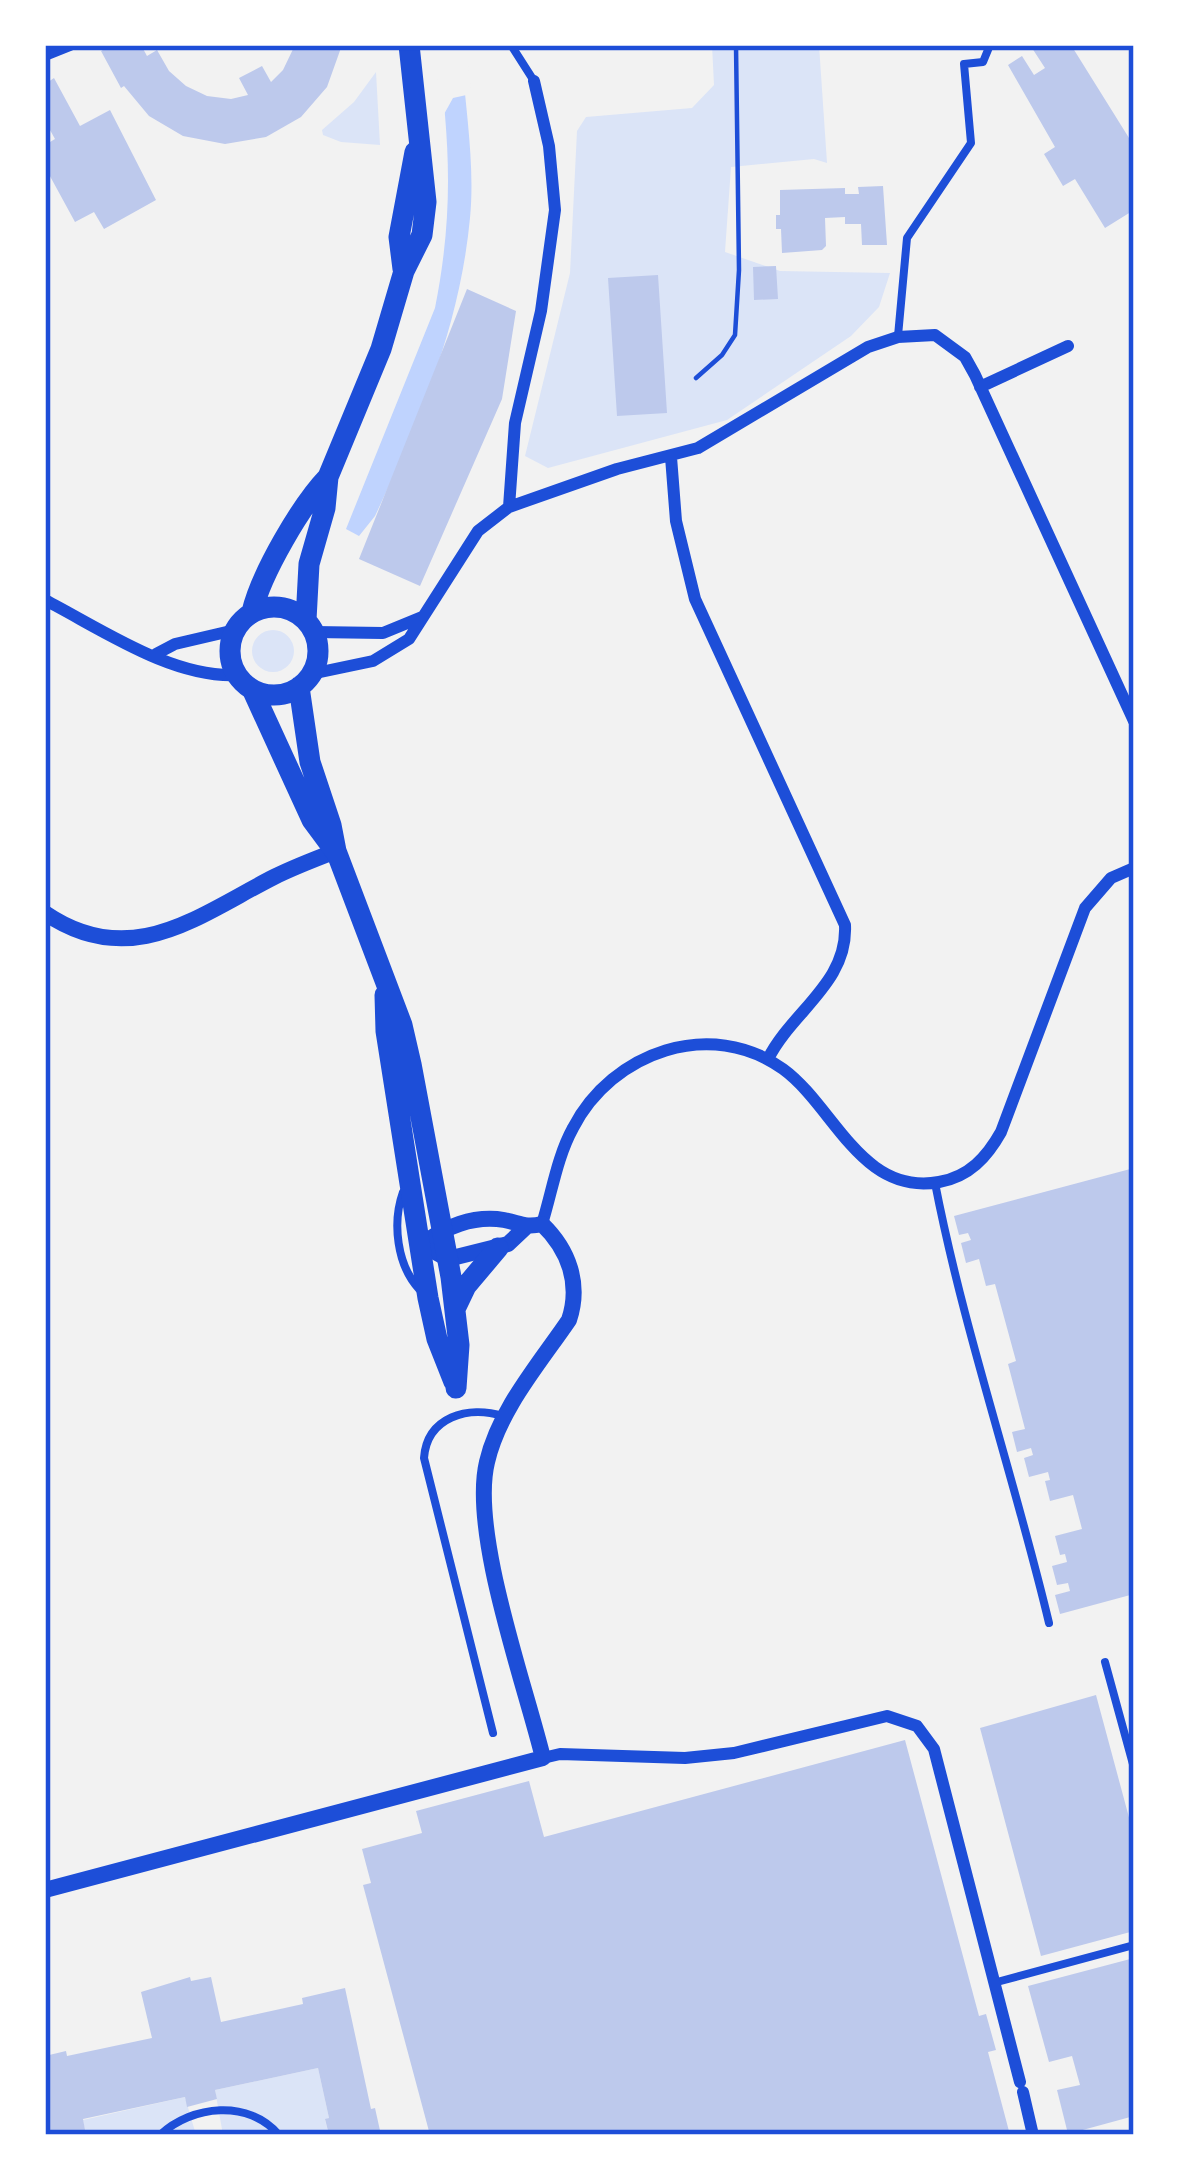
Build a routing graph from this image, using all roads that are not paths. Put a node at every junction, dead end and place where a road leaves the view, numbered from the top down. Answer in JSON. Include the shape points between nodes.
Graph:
{"nodes":[{"id":1,"x":70,"y":45,"type":"edge"},
{"id":2,"x":409,"y":45,"type":"edge"},
{"id":3,"x":511,"y":45,"type":"edge"},
{"id":4,"x":990,"y":45,"type":"edge"},
{"id":5,"x":45,"y":55,"type":"edge"},
{"id":6,"x":534,"y":81,"type":"joint"},
{"id":7,"x":898,"y":337,"type":"junction"},
{"id":8,"x":1068,"y":346,"type":"dead end"},
{"id":9,"x":980,"y":387,"type":"junction"},
{"id":10,"x":670,"y":457,"type":"junction"},
{"id":11,"x":328,"y":477,"type":"junction"},
{"id":12,"x":509,"y":507,"type":"junction"},
{"id":13,"x":45,"y":601,"type":"edge"},
{"id":14,"x":252,"y":612,"type":"junction"},
{"id":15,"x":423,"y":616,"type":"junction"},
{"id":16,"x":310,"y":626,"type":"junction"},
{"id":17,"x":235,"y":630,"type":"junction"},
{"id":18,"x":156,"y":655,"type":"junction"},
{"id":19,"x":305,"y":680,"type":"junction"},
{"id":20,"x":245,"y":682,"type":"junction"},
{"id":21,"x":1134,"y":720,"type":"edge"},
{"id":22,"x":336,"y":851,"type":"junction"},
{"id":23,"x":1134,"y":868,"type":"edge"},
{"id":24,"x":45,"y":913,"type":"edge"},
{"id":25,"x":385,"y":985,"type":"junction"},
{"id":26,"x":767,"y":1059,"type":"junction"},
{"id":27,"x":410,"y":1174,"type":"junction"},
{"id":28,"x":935,"y":1183,"type":"junction"},
{"id":29,"x":534,"y":1226,"type":"junction"},
{"id":30,"x":443,"y":1227,"type":"junction"},
{"id":31,"x":422,"y":1246,"type":"junction"},
{"id":32,"x":498,"y":1248,"type":"junction"},
{"id":33,"x":448,"y":1259,"type":"junction"},
{"id":34,"x":428,"y":1298,"type":"junction"},
{"id":35,"x":455,"y":1310,"type":"junction"},
{"id":36,"x":505,"y":1416,"type":"junction"},
{"id":37,"x":1049,"y":1623,"type":"dead end"},
{"id":38,"x":1106,"y":1662,"type":"dead end"},
{"id":39,"x":493,"y":1733,"type":"dead end"},
{"id":40,"x":543,"y":1758,"type":"junction"},
{"id":41,"x":1134,"y":1768,"type":"edge"},
{"id":42,"x":45,"y":1890,"type":"edge"},
{"id":43,"x":1134,"y":1945,"type":"edge"},
{"id":44,"x":997,"y":1982,"type":"junction"},
{"id":45,"x":160,"y":2135,"type":"edge"},
{"id":46,"x":279,"y":2135,"type":"edge"},
{"id":47,"x":1034,"y":2135,"type":"edge"}],
"edges":[{"from":1,"to":5,"type":"street"},
{"from":2,"to":11,"type":"main road","via":[[422,236]]},
{"from":3,"to":6,"type":"lane"},
{"from":4,"to":7,"type":"lane","via":[[983,62],[964,64],[970,142],[908,238]]},
{"from":6,"to":12,"type":"street","via":[[555,210],[515,423]]},
{"from":7,"to":9,"type":"street","via":[[948,342]]},
{"from":7,"to":10,"type":"street"},
{"from":8,"to":9,"type":"street"},
{"from":9,"to":21,"type":"street"},
{"from":10,"to":12,"type":"street"},
{"from":10,"to":26,"type":"street","via":[[695,599],[845,925],[832,978]]},
{"from":11,"to":14,"type":"main road","via":[[306,500]]},
{"from":11,"to":16,"type":"main road","via":[[309,564]]},
{"from":12,"to":15,"type":"street","via":[[478,531]]},
{"from":13,"to":18,"type":"street"},
{"from":14,"to":16,"type":"main road","via":[[282,607]]},
{"from":14,"to":17,"type":"main road"},
{"from":15,"to":16,"type":"street","via":[[383,633]]},
{"from":15,"to":19,"type":"street","via":[[393,652]]},
{"from":16,"to":19,"type":"main road","via":[[317,661]]},
{"from":17,"to":18,"type":"street"},
{"from":17,"to":20,"type":"main road","via":[[230,652]]},
{"from":18,"to":20,"type":"street"},
{"from":19,"to":20,"type":"main road","via":[[276,694]]},
{"from":19,"to":22,"type":"main road","via":[[310,762]]},
{"from":20,"to":22,"type":"main road","via":[[312,820]]},
{"from":22,"to":24,"type":"street","via":[[160,934],[80,931]]},
{"from":22,"to":25,"type":"main road"},
{"from":23,"to":28,"type":"street","via":[[1111,878],[1085,908],[992,1148],[965,1173]]},
{"from":25,"to":27,"type":"main road"},
{"from":25,"to":30,"type":"main road","via":[[403,1025]]},
{"from":26,"to":28,"type":"street","via":[[870,1164],[906,1181]]},
{"from":26,"to":29,"type":"street","via":[[725,1044],[690,1044],[617,1074],[571,1130]]},
{"from":27,"to":31,"type":"main road"},
{"from":27,"to":34,"type":"lane","via":[[395,1214],[406,1275]]},
{"from":28,"to":37,"type":"lane"},
{"from":29,"to":30,"type":"street","via":[[505,1220]]},
{"from":29,"to":32,"type":"street"},
{"from":29,"to":36,"type":"street","via":[[553,1234],[572,1272],[574,1305]]},
{"from":30,"to":31,"type":"street"},
{"from":30,"to":33,"type":"main road"},
{"from":31,"to":33,"type":"street"},
{"from":31,"to":34,"type":"main road"},
{"from":32,"to":33,"type":"street"},
{"from":32,"to":35,"type":"main road"},
{"from":33,"to":35,"type":"main road"},
{"from":34,"to":35,"type":"main road","via":[[456,1388]]},
{"from":36,"to":39,"type":"lane","via":[[489,1411],[440,1422],[424,1458]]},
{"from":36,"to":40,"type":"street","via":[[484,1476],[486,1537]]},
{"from":38,"to":41,"type":"lane"},
{"from":40,"to":42,"type":"street"},
{"from":40,"to":44,"type":"street","via":[[685,1758],[887,1716],[905,1719],[934,1748]]},
{"from":43,"to":44,"type":"lane"},
{"from":44,"to":47,"type":"street"},
{"from":45,"to":46,"type":"lane","via":[[175,2121],[232,2108]]}]}
